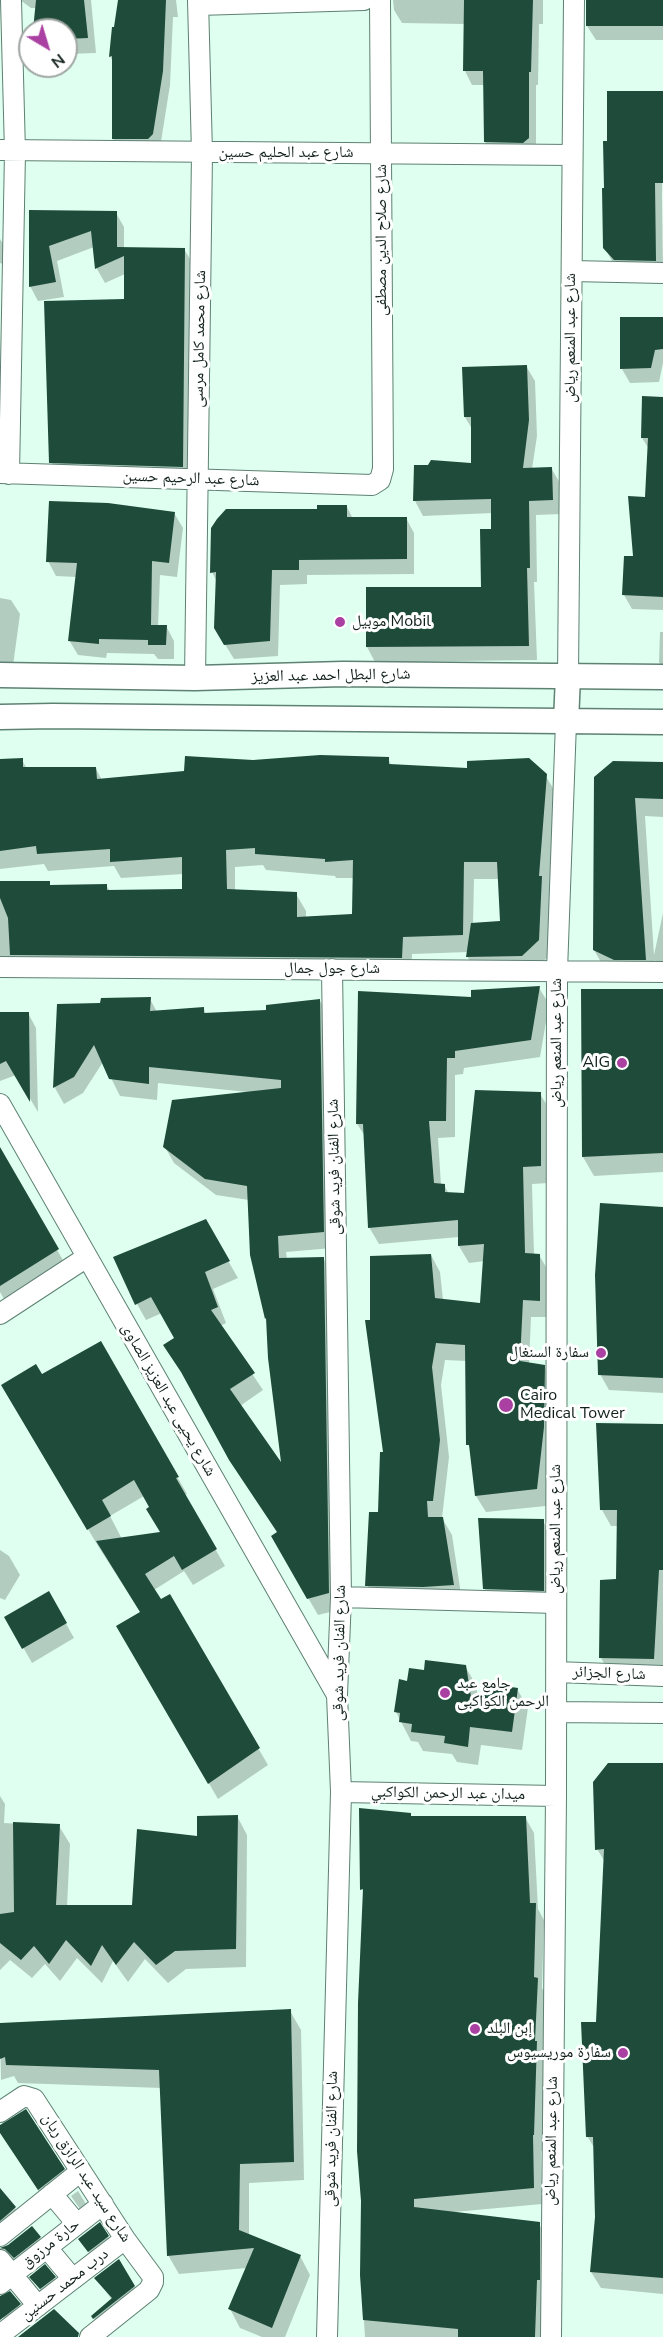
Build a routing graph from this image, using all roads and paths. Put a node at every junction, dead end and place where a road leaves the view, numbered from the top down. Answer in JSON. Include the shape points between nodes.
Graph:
{"nodes":[{"id":1,"x":11,"y":0,"type":"edge"},
{"id":2,"x":364,"y":0,"type":"edge"},
{"id":3,"x":380,"y":0,"type":"edge"},
{"id":4,"x":574,"y":0,"type":"edge"},
{"id":5,"x":198,"y":2,"type":"edge"},
{"id":6,"x":8,"y":151,"type":"edge"},
{"id":7,"x":202,"y":153,"type":"junction"},
{"id":8,"x":381,"y":153,"type":"junction"},
{"id":9,"x":572,"y":156,"type":"junction"},
{"id":10,"x":572,"y":272,"type":"junction"},
{"id":11,"x":663,"y":273,"type":"edge"},
{"id":12,"x":6,"y":337,"type":"edge"},
{"id":13,"x":5,"y":474,"type":"edge"},
{"id":14,"x":198,"y":479,"type":"junction"},
{"id":15,"x":380,"y":480,"type":"joint"},
{"id":16,"x":0,"y":675,"type":"edge"},
{"id":17,"x":568,"y":676,"type":"junction"},
{"id":18,"x":663,"y":677,"type":"edge"},
{"id":19,"x":195,"y":678,"type":"junction"},
{"id":20,"x":0,"y":717,"type":"edge"},
{"id":21,"x":566,"y":722,"type":"junction"},
{"id":22,"x":663,"y":722,"type":"edge"},
{"id":23,"x":0,"y":967,"type":"edge"},
{"id":24,"x":332,"y":969,"type":"junction"},
{"id":25,"x":557,"y":971,"type":"junction"},
{"id":26,"x":663,"y":972,"type":"edge"},
{"id":27,"x":0,"y":1104,"type":"edge"},
{"id":28,"x":87,"y":1257,"type":"junction"},
{"id":29,"x":0,"y":1314,"type":"edge"},
{"id":30,"x":341,"y":1597,"type":"junction"},
{"id":31,"x":556,"y":1603,"type":"junction"},
{"id":32,"x":556,"y":1672,"type":"junction"},
{"id":33,"x":663,"y":1676,"type":"edge"},
{"id":34,"x":337,"y":1695,"type":"junction"},
{"id":35,"x":556,"y":1712,"type":"junction"},
{"id":36,"x":663,"y":1713,"type":"edge"},
{"id":37,"x":340,"y":1792,"type":"junction"},
{"id":38,"x":556,"y":1796,"type":"junction"},
{"id":39,"x":0,"y":2112,"type":"edge"},
{"id":40,"x":81,"y":2171,"type":"junction"},
{"id":41,"x":52,"y":2194,"type":"junction"},
{"id":42,"x":103,"y":2204,"type":"junction"},
{"id":43,"x":77,"y":2224,"type":"junction"},
{"id":44,"x":0,"y":2236,"type":"edge"},
{"id":45,"x":125,"y":2239,"type":"junction"},
{"id":46,"x":47,"y":2248,"type":"junction"},
{"id":47,"x":4,"y":2273,"type":"edge"},
{"id":48,"x":73,"y":2279,"type":"junction"},
{"id":49,"x":38,"y":2306,"type":"junction"},
{"id":50,"x":5,"y":2331,"type":"edge"},
{"id":51,"x":90,"y":2337,"type":"edge"},
{"id":52,"x":327,"y":2337,"type":"edge"},
{"id":53,"x":551,"y":2337,"type":"edge"}],
"edges":[{"from":1,"to":6,"type":"street"},
{"from":2,"to":5,"type":"street"},
{"from":3,"to":8,"type":"street","name":"شارع صلاح الدين مصطفى"},
{"from":4,"to":9,"type":"street","name":"شارع عبد المنعم رياض"},
{"from":5,"to":7,"type":"street","name":"شارع محمد كامل مرسى"},
{"from":6,"to":7,"type":"street","name":"شارع عبد الحليم حسين"},
{"from":6,"to":12,"type":"street"},
{"from":7,"to":8,"type":"street","name":"شارع عبد الحليم حسين"},
{"from":7,"to":14,"type":"street","name":"شارع محمد كامل مرسى"},
{"from":8,"to":9,"type":"street","name":"شارع عبد الحليم حسين"},
{"from":8,"to":15,"type":"street","name":"شارع صلاح الدين مصطفى"},
{"from":9,"to":10,"type":"street","name":"شارع عبد المنعم رياض"},
{"from":10,"to":11,"type":"street"},
{"from":10,"to":17,"type":"street","name":"شارع عبد المنعم رياض"},
{"from":12,"to":13,"type":"street"},
{"from":13,"to":14,"type":"street","name":"شارع عبد الرحيم حسين"},
{"from":14,"to":15,"type":"street","name":"شارع عبد الرحيم حسين","via":[[372,485]]},
{"from":14,"to":19,"type":"street","name":"شارع محمد كامل مرسى"},
{"from":16,"to":19,"type":"main road","name":"شارع البطل احمد عبد العزيز"},
{"from":17,"to":18,"type":"main road","name":"شارع البطل احمد عبد العزيز"},
{"from":17,"to":19,"type":"main road","name":"شارع البطل احمد عبد العزيز","via":[[343,674]]},
{"from":17,"to":21,"type":"main road"},
{"from":20,"to":21,"type":"main road"},
{"from":21,"to":22,"type":"main road"},
{"from":21,"to":25,"type":"street","name":"شارع عبد المنعم رياض"},
{"from":23,"to":24,"type":"street","name":"شارع جول جمال"},
{"from":24,"to":25,"type":"street","name":"شارع جول جمال"},
{"from":24,"to":30,"type":"street","name":"شارع الفنان فريد شوقى"},
{"from":25,"to":26,"type":"street","name":"شارع جول جمال"},
{"from":25,"to":31,"type":"street","name":"شارع عبد المنعم رياض"},
{"from":27,"to":28,"type":"street","name":"شارع يحيى عبد العزيز الصاوى"},
{"from":28,"to":29,"type":"street"},
{"from":28,"to":34,"type":"street","name":"شارع يحيى عبد العزيز الصاوى"},
{"from":30,"to":31,"type":"street"},
{"from":30,"to":34,"type":"street","name":"شارع الفنان فريد شوقى"},
{"from":31,"to":32,"type":"street","name":"شارع عبد المنعم رياض"},
{"from":32,"to":33,"type":"street","name":"شارع الجزائر"},
{"from":32,"to":35,"type":"street","name":"شارع عبد المنعم رياض"},
{"from":34,"to":37,"type":"street","name":"شارع الفنان فريد شوقى"},
{"from":35,"to":36,"type":"street"},
{"from":35,"to":38,"type":"street","name":"شارع عبد المنعم رياض"},
{"from":37,"to":38,"type":"street","name":"ميدان عبد الرحمن الكواكبي"},
{"from":37,"to":52,"type":"street","name":"شارع الفنان فريد شوقى"},
{"from":38,"to":53,"type":"street","name":"شارع عبد المنعم رياض"},
{"from":39,"to":40,"type":"street","name":"شارع سيد عبد الرازق ريان","via":[[24,2096],[34,2099]]},
{"from":40,"to":41,"type":"street"},
{"from":40,"to":42,"type":"street","name":"شارع سيد عبد الرازق ريان"},
{"from":41,"to":43,"type":"street"},
{"from":41,"to":44,"type":"street"},
{"from":42,"to":43,"type":"street","name":"حارة مرزوق"},
{"from":42,"to":45,"type":"street","name":"شارع سيد عبد الرازق ريان"},
{"from":43,"to":46,"type":"street","name":"حارة مرزوق"},
{"from":45,"to":48,"type":"street","name":"درب محمد حسنين"},
{"from":45,"to":51,"type":"street","name":"شارع سيد عبد الرازق ريان","via":[[153,2282]]},
{"from":46,"to":47,"type":"street","name":"حارة مرزوق"},
{"from":46,"to":48,"type":"street"},
{"from":47,"to":49,"type":"street"},
{"from":48,"to":49,"type":"street","name":"درب محمد حسنين"},
{"from":49,"to":50,"type":"street","name":"درب محمد حسنين"}]}
